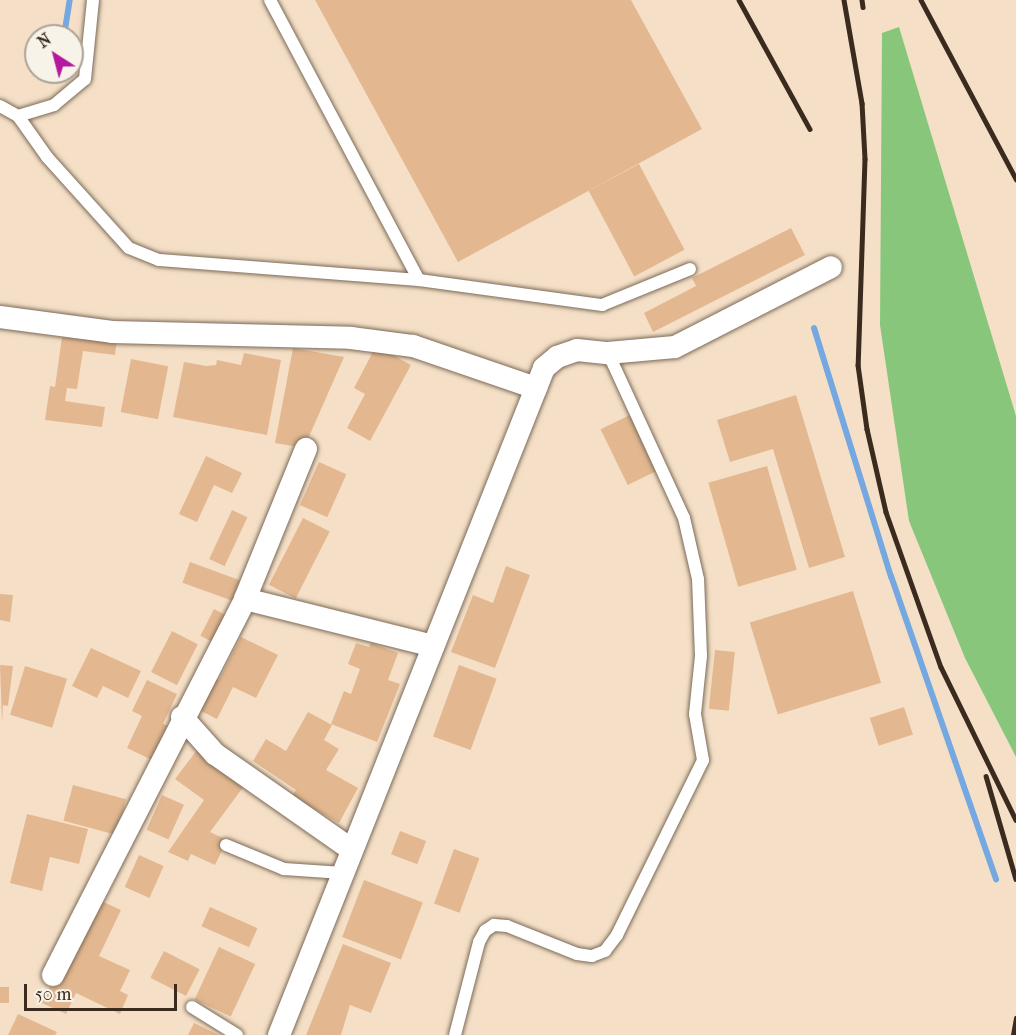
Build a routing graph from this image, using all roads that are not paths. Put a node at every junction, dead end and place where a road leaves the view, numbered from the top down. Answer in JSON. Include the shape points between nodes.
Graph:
{"nodes":[{"id":1,"x":93,"y":0,"type":"edge"},
{"id":2,"x":270,"y":0,"type":"edge"},
{"id":3,"x":0,"y":106,"type":"edge"},
{"id":4,"x":18,"y":116,"type":"junction"},
{"id":5,"x":831,"y":267,"type":"dead end"},
{"id":6,"x":690,"y":269,"type":"dead end"},
{"id":7,"x":419,"y":280,"type":"junction"},
{"id":8,"x":0,"y":317,"type":"edge"},
{"id":9,"x":608,"y":353,"type":"junction"},
{"id":10,"x":536,"y":388,"type":"junction"},
{"id":11,"x":306,"y":449,"type":"dead end"},
{"id":12,"x":246,"y":599,"type":"junction"},
{"id":13,"x":433,"y":646,"type":"junction"},
{"id":14,"x":182,"y":717,"type":"junction"},
{"id":15,"x":226,"y":845,"type":"dead end"},
{"id":16,"x":352,"y":850,"type":"junction"},
{"id":17,"x":343,"y":873,"type":"junction"},
{"id":18,"x":53,"y":975,"type":"dead end"},
{"id":19,"x":192,"y":1007,"type":"dead end"},
{"id":20,"x":237,"y":1035,"type":"edge"},
{"id":21,"x":279,"y":1035,"type":"edge"},
{"id":22,"x":455,"y":1035,"type":"edge"}],
"edges":[{"from":1,"to":4,"type":"lane","via":[[85,80],[54,105]]},
{"from":2,"to":7,"type":"lane"},
{"from":3,"to":4,"type":"lane"},
{"from":4,"to":7,"type":"lane","via":[[47,157],[129,248],[159,260]]},
{"from":5,"to":9,"type":"street","via":[[675,347]]},
{"from":6,"to":7,"type":"lane","via":[[602,305]]},
{"from":8,"to":10,"type":"street","via":[[112,332],[351,338],[413,346]]},
{"from":9,"to":10,"type":"street","via":[[577,350],[557,357],[544,368]]},
{"from":9,"to":22,"type":"lane","via":[[687,528],[698,579],[701,656],[695,714],[703,760],[617,935],[604,951],[592,956],[577,954],[507,926],[494,925],[485,931],[480,942]]},
{"from":10,"to":13,"type":"street"},
{"from":11,"to":12,"type":"street"},
{"from":12,"to":13,"type":"street"},
{"from":12,"to":14,"type":"street"},
{"from":13,"to":16,"type":"street"},
{"from":14,"to":16,"type":"street","via":[[216,754]]},
{"from":14,"to":18,"type":"street"},
{"from":15,"to":17,"type":"lane","via":[[284,869]]},
{"from":16,"to":17,"type":"street"},
{"from":17,"to":21,"type":"street"},
{"from":19,"to":20,"type":"lane"}]}
